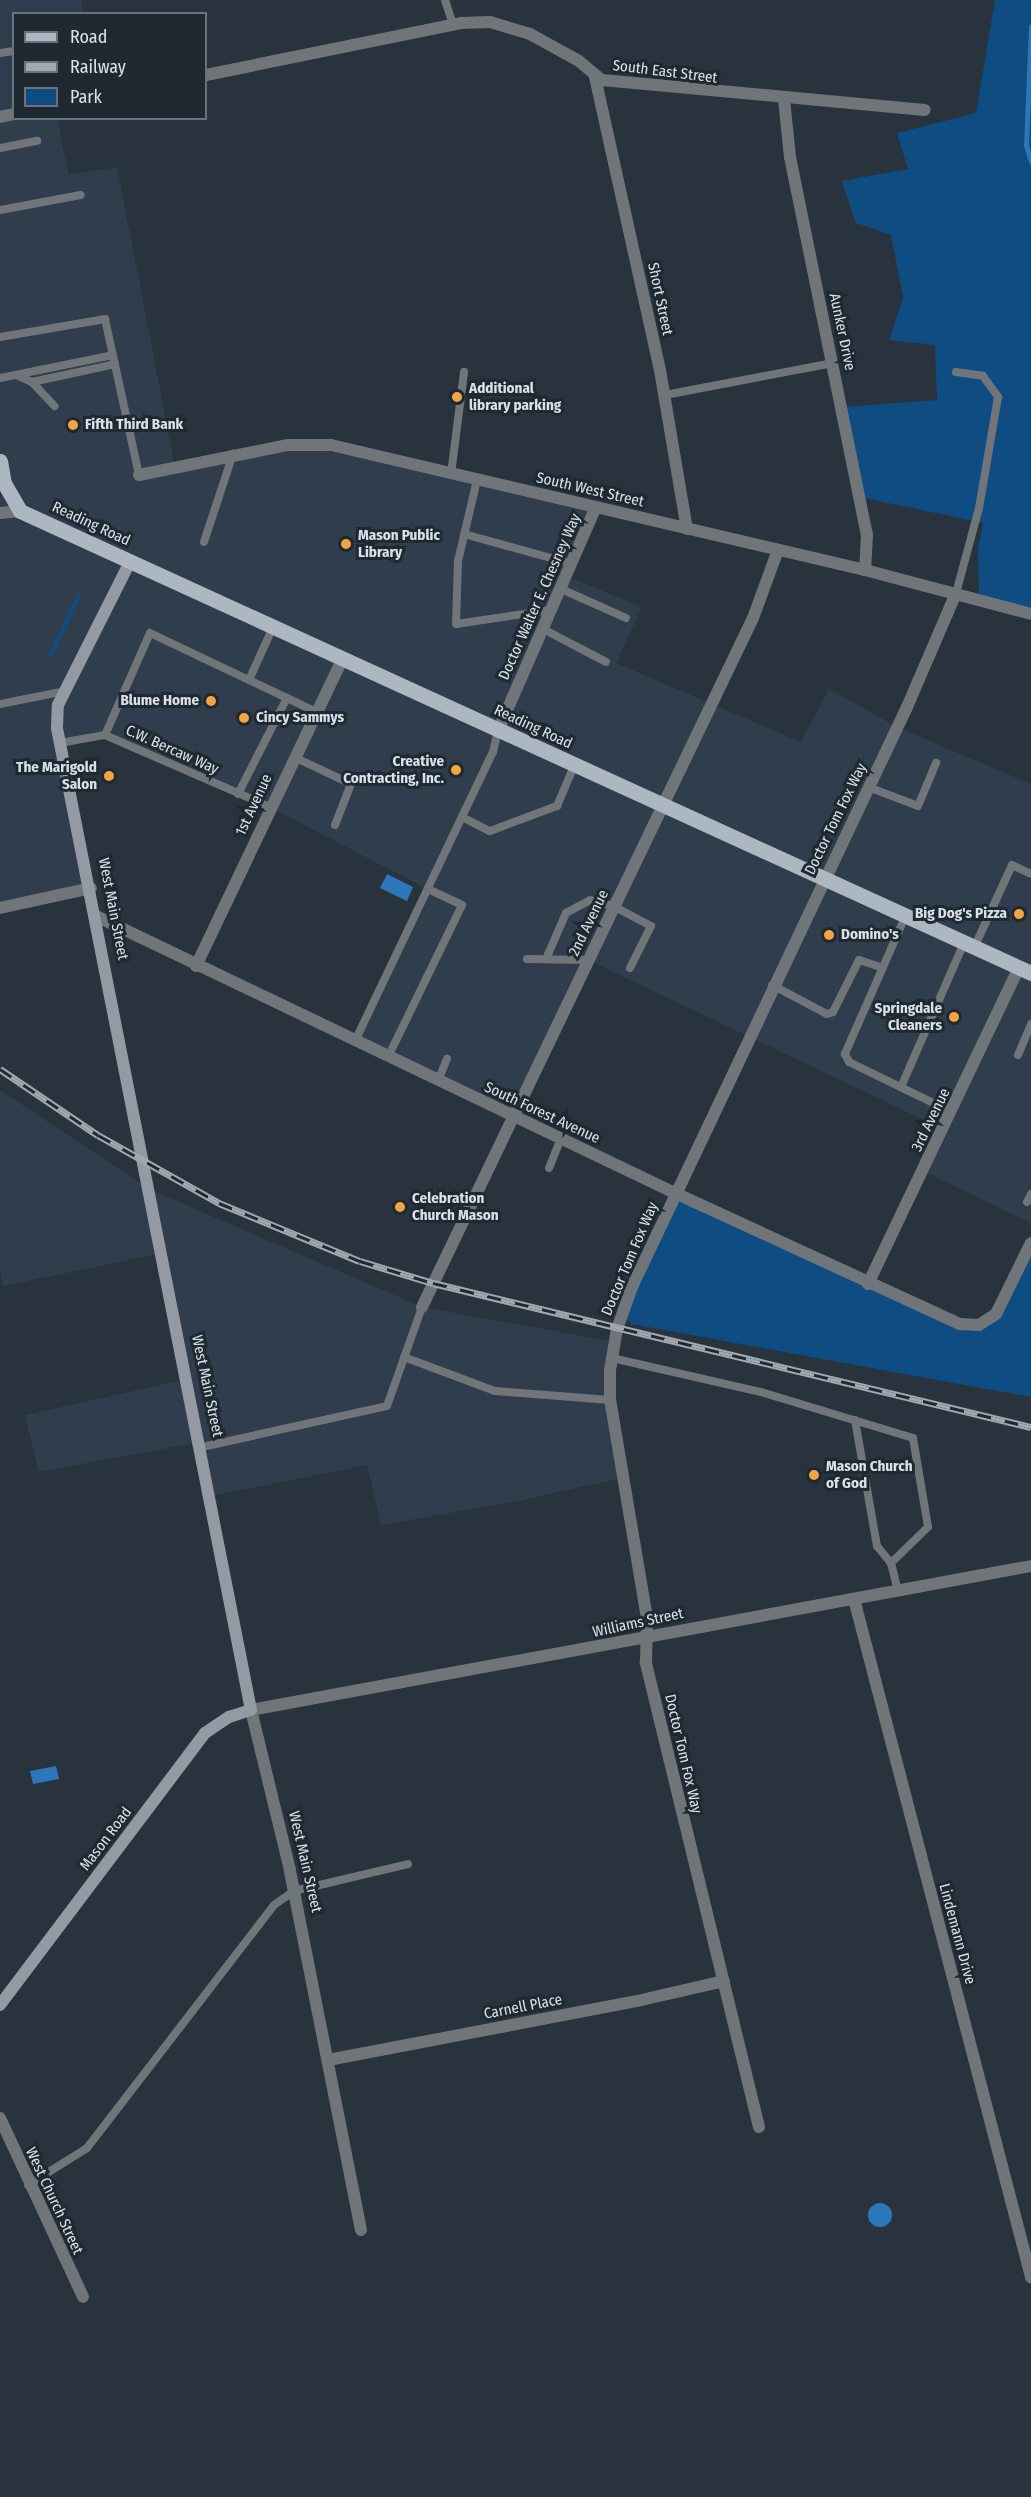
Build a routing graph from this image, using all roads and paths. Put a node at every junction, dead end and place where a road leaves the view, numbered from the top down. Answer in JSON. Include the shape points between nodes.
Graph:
{"nodes":[{"id":1,"x":445,"y":0,"type":"edge"},
{"id":2,"x":453,"y":25,"type":"junction"},
{"id":3,"x":207,"y":75,"type":"edge"},
{"id":4,"x":595,"y":77,"type":"junction"},
{"id":5,"x":784,"y":99,"type":"junction"},
{"id":6,"x":925,"y":110,"type":"dead end"},
{"id":7,"x":37,"y":141,"type":"dead end"},
{"id":8,"x":0,"y":148,"type":"edge"},
{"id":9,"x":81,"y":195,"type":"dead end"},
{"id":10,"x":0,"y":210,"type":"edge"},
{"id":11,"x":0,"y":337,"type":"edge"},
{"id":12,"x":114,"y":359,"type":"junction"},
{"id":13,"x":833,"y":363,"type":"junction"},
{"id":14,"x":464,"y":372,"type":"dead end"},
{"id":15,"x":956,"y":372,"type":"dead end"},
{"id":16,"x":15,"y":375,"type":"junction"},
{"id":17,"x":0,"y":378,"type":"edge"},
{"id":18,"x":32,"y":382,"type":"junction"},
{"id":19,"x":665,"y":395,"type":"junction"},
{"id":20,"x":54,"y":406,"type":"dead end"},
{"id":21,"x":233,"y":454,"type":"junction"},
{"id":22,"x":0,"y":461,"type":"edge"},
{"id":23,"x":451,"y":474,"type":"junction"},
{"id":24,"x":139,"y":475,"type":"joint"},
{"id":25,"x":477,"y":480,"type":"junction"},
{"id":26,"x":2,"y":484,"type":"edge"},
{"id":27,"x":596,"y":507,"type":"junction"},
{"id":28,"x":20,"y":510,"type":"junction"},
{"id":29,"x":0,"y":513,"type":"edge"},
{"id":30,"x":687,"y":529,"type":"junction"},
{"id":31,"x":464,"y":534,"type":"junction"},
{"id":32,"x":204,"y":542,"type":"dead end"},
{"id":33,"x":778,"y":550,"type":"junction"},
{"id":34,"x":130,"y":562,"type":"junction"},
{"id":35,"x":572,"y":564,"type":"junction"},
{"id":36,"x":865,"y":570,"type":"junction"},
{"id":37,"x":561,"y":589,"type":"junction"},
{"id":38,"x":956,"y":594,"type":"junction"},
{"id":39,"x":551,"y":610,"type":"junction"},
{"id":40,"x":1031,"y":614,"type":"edge"},
{"id":41,"x":626,"y":618,"type":"dead end"},
{"id":42,"x":273,"y":627,"type":"junction"},
{"id":43,"x":543,"y":629,"type":"junction"},
{"id":44,"x":343,"y":658,"type":"junction"},
{"id":45,"x":606,"y":662,"type":"dead end"},
{"id":46,"x":249,"y":680,"type":"junction"},
{"id":47,"x":65,"y":691,"type":"junction"},
{"id":48,"x":287,"y":698,"type":"junction"},
{"id":49,"x":0,"y":704,"type":"edge"},
{"id":50,"x":316,"y":712,"type":"junction"},
{"id":51,"x":498,"y":731,"type":"junction"},
{"id":52,"x":105,"y":735,"type":"junction"},
{"id":53,"x":60,"y":743,"type":"junction"},
{"id":54,"x":294,"y":757,"type":"junction"},
{"id":55,"x":936,"y":763,"type":"dead end"},
{"id":56,"x":574,"y":766,"type":"junction"},
{"id":57,"x":868,"y":787,"type":"junction"},
{"id":58,"x":238,"y":794,"type":"junction"},
{"id":59,"x":662,"y":806,"type":"junction"},
{"id":60,"x":270,"y":807,"type":"junction"},
{"id":61,"x":462,"y":817,"type":"junction"},
{"id":62,"x":335,"y":825,"type":"dead end"},
{"id":63,"x":1031,"y":874,"type":"edge"},
{"id":64,"x":824,"y":880,"type":"junction"},
{"id":65,"x":91,"y":888,"type":"junction"},
{"id":66,"x":428,"y":889,"type":"junction"},
{"id":67,"x":613,"y":906,"type":"junction"},
{"id":68,"x":0,"y":908,"type":"edge"},
{"id":69,"x":96,"y":916,"type":"junction"},
{"id":70,"x":905,"y":917,"type":"junction"},
{"id":71,"x":969,"y":945,"type":"junction"},
{"id":72,"x":527,"y":959,"type":"dead end"},
{"id":73,"x":546,"y":959,"type":"junction"},
{"id":74,"x":588,"y":960,"type":"junction"},
{"id":75,"x":196,"y":966,"type":"junction"},
{"id":76,"x":630,"y":968,"type":"dead end"},
{"id":77,"x":883,"y":968,"type":"junction"},
{"id":78,"x":1025,"y":970,"type":"edge"},
{"id":79,"x":770,"y":990,"type":"junction"},
{"id":80,"x":1031,"y":1024,"type":"edge"},
{"id":81,"x":355,"y":1041,"type":"junction"},
{"id":82,"x":1018,"y":1055,"type":"dead end"},
{"id":83,"x":388,"y":1057,"type":"junction"},
{"id":84,"x":447,"y":1059,"type":"dead end"},
{"id":85,"x":438,"y":1081,"type":"junction"},
{"id":86,"x":901,"y":1087,"type":"junction"},
{"id":87,"x":952,"y":1112,"type":"junction"},
{"id":88,"x":512,"y":1116,"type":"junction"},
{"id":89,"x":561,"y":1139,"type":"junction"},
{"id":90,"x":549,"y":1168,"type":"dead end"},
{"id":91,"x":675,"y":1193,"type":"junction"},
{"id":92,"x":1031,"y":1243,"type":"edge"},
{"id":93,"x":868,"y":1284,"type":"junction"},
{"id":94,"x":422,"y":1307,"type":"joint"},
{"id":95,"x":404,"y":1357,"type":"junction"},
{"id":96,"x":612,"y":1358,"type":"junction"},
{"id":97,"x":610,"y":1400,"type":"junction"},
{"id":98,"x":855,"y":1420,"type":"junction"},
{"id":99,"x":202,"y":1447,"type":"junction"},
{"id":100,"x":891,"y":1563,"type":"junction"},
{"id":101,"x":1031,"y":1566,"type":"edge"},
{"id":102,"x":898,"y":1591,"type":"junction"},
{"id":103,"x":854,"y":1599,"type":"junction"},
{"id":104,"x":645,"y":1636,"type":"junction"},
{"id":105,"x":251,"y":1710,"type":"junction"},
{"id":106,"x":408,"y":1864,"type":"dead end"},
{"id":107,"x":294,"y":1891,"type":"junction"},
{"id":108,"x":724,"y":1981,"type":"junction"},
{"id":109,"x":0,"y":2005,"type":"edge"},
{"id":110,"x":328,"y":2060,"type":"junction"},
{"id":111,"x":0,"y":2118,"type":"edge"},
{"id":112,"x":759,"y":2127,"type":"dead end"},
{"id":113,"x":28,"y":2185,"type":"junction"},
{"id":114,"x":361,"y":2230,"type":"dead end"},
{"id":115,"x":1031,"y":2277,"type":"edge"},
{"id":116,"x":83,"y":2297,"type":"dead end"}],
"edges":[{"from":1,"to":2,"type":"lane"},
{"from":2,"to":3,"type":"street","name":"South East Street"},
{"from":2,"to":4,"type":"street","name":"South East Street","via":[[490,22],[522,32],[579,61]]},
{"from":4,"to":5,"type":"street","name":"South East Street"},
{"from":4,"to":19,"type":"street","name":"Short Street"},
{"from":5,"to":6,"type":"street","name":"South East Street"},
{"from":5,"to":13,"type":"street","name":"Aunker Drive","via":[[790,157]]},
{"from":7,"to":8,"type":"lane"},
{"from":9,"to":10,"type":"lane"},
{"from":11,"to":12,"type":"lane","via":[[105,319]]},
{"from":12,"to":16,"type":"lane"},
{"from":12,"to":18,"type":"lane"},
{"from":12,"to":24,"type":"lane"},
{"from":13,"to":19,"type":"lane"},
{"from":13,"to":36,"type":"street","name":"Aunker Drive","via":[[867,534]]},
{"from":14,"to":23,"type":"lane"},
{"from":15,"to":38,"type":"lane","via":[[983,376],[998,396],[979,508]]},
{"from":16,"to":17,"type":"lane"},
{"from":16,"to":18,"type":"lane"},
{"from":18,"to":20,"type":"lane"},
{"from":19,"to":30,"type":"street","name":"Short Street"},
{"from":21,"to":23,"type":"street","name":"South West Street","via":[[319,444]]},
{"from":21,"to":24,"type":"street","name":"South West Street"},
{"from":21,"to":32,"type":"lane"},
{"from":22,"to":26,"type":"main road"},
{"from":23,"to":25,"type":"street","name":"South West Street"},
{"from":25,"to":27,"type":"street","name":"South West Street"},
{"from":25,"to":31,"type":"lane"},
{"from":26,"to":28,"type":"main road"},
{"from":27,"to":30,"type":"street","name":"South West Street"},
{"from":27,"to":35,"type":"street","name":"Doctor Walter E. Chesney Way"},
{"from":28,"to":29,"type":"street"},
{"from":28,"to":34,"type":"main road","name":"Reading Road"},
{"from":30,"to":33,"type":"street","name":"South West Street"},
{"from":31,"to":35,"type":"lane"},
{"from":31,"to":39,"type":"lane","via":[[458,561],[456,624]]},
{"from":33,"to":36,"type":"street","name":"South West Street"},
{"from":33,"to":59,"type":"street","name":"2nd Avenue","via":[[753,618]]},
{"from":34,"to":42,"type":"main road","name":"Reading Road"},
{"from":34,"to":47,"type":"main road","name":"West Main Street"},
{"from":35,"to":37,"type":"street","name":"Doctor Walter E. Chesney Way"},
{"from":36,"to":38,"type":"street","name":"South West Street"},
{"from":37,"to":39,"type":"street","name":"Doctor Walter E. Chesney Way"},
{"from":37,"to":41,"type":"lane"},
{"from":38,"to":40,"type":"street","name":"South West Street"},
{"from":38,"to":57,"type":"street","name":"Doctor Tom Fox Way"},
{"from":39,"to":43,"type":"street","name":"Doctor Walter E. Chesney Way"},
{"from":42,"to":44,"type":"main road","name":"Reading Road"},
{"from":42,"to":46,"type":"lane"},
{"from":43,"to":45,"type":"lane"},
{"from":43,"to":51,"type":"street","name":"Doctor Walter E. Chesney Way"},
{"from":44,"to":50,"type":"street","name":"1st Avenue"},
{"from":44,"to":51,"type":"main road","name":"Reading Road"},
{"from":46,"to":48,"type":"lane"},
{"from":46,"to":52,"type":"lane","via":[[150,633]]},
{"from":47,"to":49,"type":"lane"},
{"from":47,"to":53,"type":"main road","name":"West Main Street","via":[[58,705]]},
{"from":48,"to":50,"type":"lane"},
{"from":48,"to":58,"type":"lane"},
{"from":50,"to":54,"type":"street","name":"1st Avenue"},
{"from":51,"to":56,"type":"main road","name":"Reading Road"},
{"from":51,"to":61,"type":"lane","via":[[493,752]]},
{"from":52,"to":53,"type":"lane","name":"C.W. Bercaw Way"},
{"from":52,"to":58,"type":"lane","name":"C.W. Bercaw Way"},
{"from":53,"to":65,"type":"main road","name":"West Main Street"},
{"from":54,"to":60,"type":"street","name":"1st Avenue"},
{"from":54,"to":62,"type":"lane","via":[[351,784]]},
{"from":55,"to":57,"type":"lane","via":[[918,806]]},
{"from":56,"to":59,"type":"main road","name":"Reading Road"},
{"from":56,"to":61,"type":"lane","via":[[557,806],[490,831]]},
{"from":57,"to":64,"type":"street","name":"Doctor Tom Fox Way"},
{"from":58,"to":60,"type":"lane","name":"C.W. Bercaw Way"},
{"from":59,"to":64,"type":"main road","name":"Reading Road"},
{"from":59,"to":67,"type":"street","name":"2nd Avenue"},
{"from":60,"to":75,"type":"street","name":"1st Avenue"},
{"from":61,"to":66,"type":"lane"},
{"from":63,"to":71,"type":"lane","via":[[1012,865]]},
{"from":64,"to":70,"type":"main road","name":"Reading Road"},
{"from":64,"to":79,"type":"street","name":"Doctor Tom Fox Way"},
{"from":65,"to":68,"type":"street"},
{"from":65,"to":69,"type":"main road","name":"West Main Street"},
{"from":66,"to":81,"type":"lane"},
{"from":66,"to":83,"type":"lane","via":[[462,905]]},
{"from":67,"to":73,"type":"lane","via":[[590,900],[566,913]]},
{"from":67,"to":74,"type":"street","name":"2nd Avenue"},
{"from":67,"to":76,"type":"lane","via":[[651,926]]},
{"from":69,"to":75,"type":"street","name":"South Forest Avenue"},
{"from":69,"to":99,"type":"main road","name":"West Main Street"},
{"from":70,"to":71,"type":"main road","name":"Reading Road"},
{"from":70,"to":77,"type":"lane"},
{"from":71,"to":78,"type":"main road","name":"Reading Road"},
{"from":71,"to":86,"type":"lane"},
{"from":72,"to":73,"type":"lane"},
{"from":73,"to":74,"type":"lane"},
{"from":74,"to":88,"type":"street","name":"2nd Avenue"},
{"from":75,"to":81,"type":"street","name":"South Forest Avenue"},
{"from":77,"to":79,"type":"lane","via":[[859,960],[833,1012],[827,1014]]},
{"from":77,"to":86,"type":"lane","via":[[845,1054],[849,1062]]},
{"from":78,"to":87,"type":"street","name":"3rd Avenue"},
{"from":79,"to":91,"type":"street","name":"Doctor Tom Fox Way"},
{"from":80,"to":82,"type":"lane"},
{"from":81,"to":83,"type":"street","name":"South Forest Avenue"},
{"from":83,"to":85,"type":"street","name":"South Forest Avenue"},
{"from":84,"to":85,"type":"lane"},
{"from":85,"to":88,"type":"street","name":"South Forest Avenue"},
{"from":86,"to":87,"type":"lane"},
{"from":87,"to":93,"type":"street","name":"3rd Avenue"},
{"from":88,"to":89,"type":"street","name":"South Forest Avenue"},
{"from":88,"to":94,"type":"street","name":"2nd Avenue"},
{"from":89,"to":90,"type":"lane"},
{"from":89,"to":91,"type":"street","name":"South Forest Avenue"},
{"from":91,"to":93,"type":"street","name":"South Forest Avenue"},
{"from":91,"to":96,"type":"street","name":"Doctor Tom Fox Way","via":[[626,1303]]},
{"from":92,"to":93,"type":"street","name":"South Forest Avenue","via":[[1007,1297],[996,1314],[979,1325],[960,1324]]},
{"from":94,"to":95,"type":"lane"},
{"from":95,"to":97,"type":"lane","via":[[495,1391]]},
{"from":95,"to":99,"type":"lane","via":[[387,1406]]},
{"from":96,"to":97,"type":"street","name":"Doctor Tom Fox Way"},
{"from":96,"to":98,"type":"lane","via":[[761,1392]]},
{"from":97,"to":104,"type":"street","name":"Doctor Tom Fox Way","via":[[642,1581]]},
{"from":98,"to":100,"type":"lane","via":[[877,1546]]},
{"from":98,"to":100,"type":"lane","via":[[913,1438],[928,1527]]},
{"from":99,"to":105,"type":"main road","name":"West Main Street"},
{"from":100,"to":102,"type":"lane"},
{"from":101,"to":102,"type":"street","name":"Williams Street"},
{"from":102,"to":103,"type":"street","name":"Williams Street"},
{"from":103,"to":104,"type":"street","name":"Williams Street"},
{"from":103,"to":115,"type":"street","name":"Lindemann Drive"},
{"from":104,"to":105,"type":"street","name":"Williams Street"},
{"from":104,"to":108,"type":"street","name":"Doctor Tom Fox Way","via":[[646,1662]]},
{"from":105,"to":107,"type":"street","name":"West Main Street"},
{"from":105,"to":109,"type":"main road","name":"Mason Road","via":[[229,1717],[205,1733]]},
{"from":106,"to":107,"type":"lane"},
{"from":107,"to":110,"type":"street","name":"West Main Street"},
{"from":107,"to":113,"type":"lane","via":[[274,1905],[87,2148]]},
{"from":108,"to":110,"type":"street","name":"Carnell Place"},
{"from":108,"to":112,"type":"street","name":"Doctor Tom Fox Way"},
{"from":110,"to":114,"type":"street","name":"West Main Street"},
{"from":111,"to":113,"type":"street","name":"West Church Street"},
{"from":113,"to":116,"type":"street","name":"West Church Street"}]}
